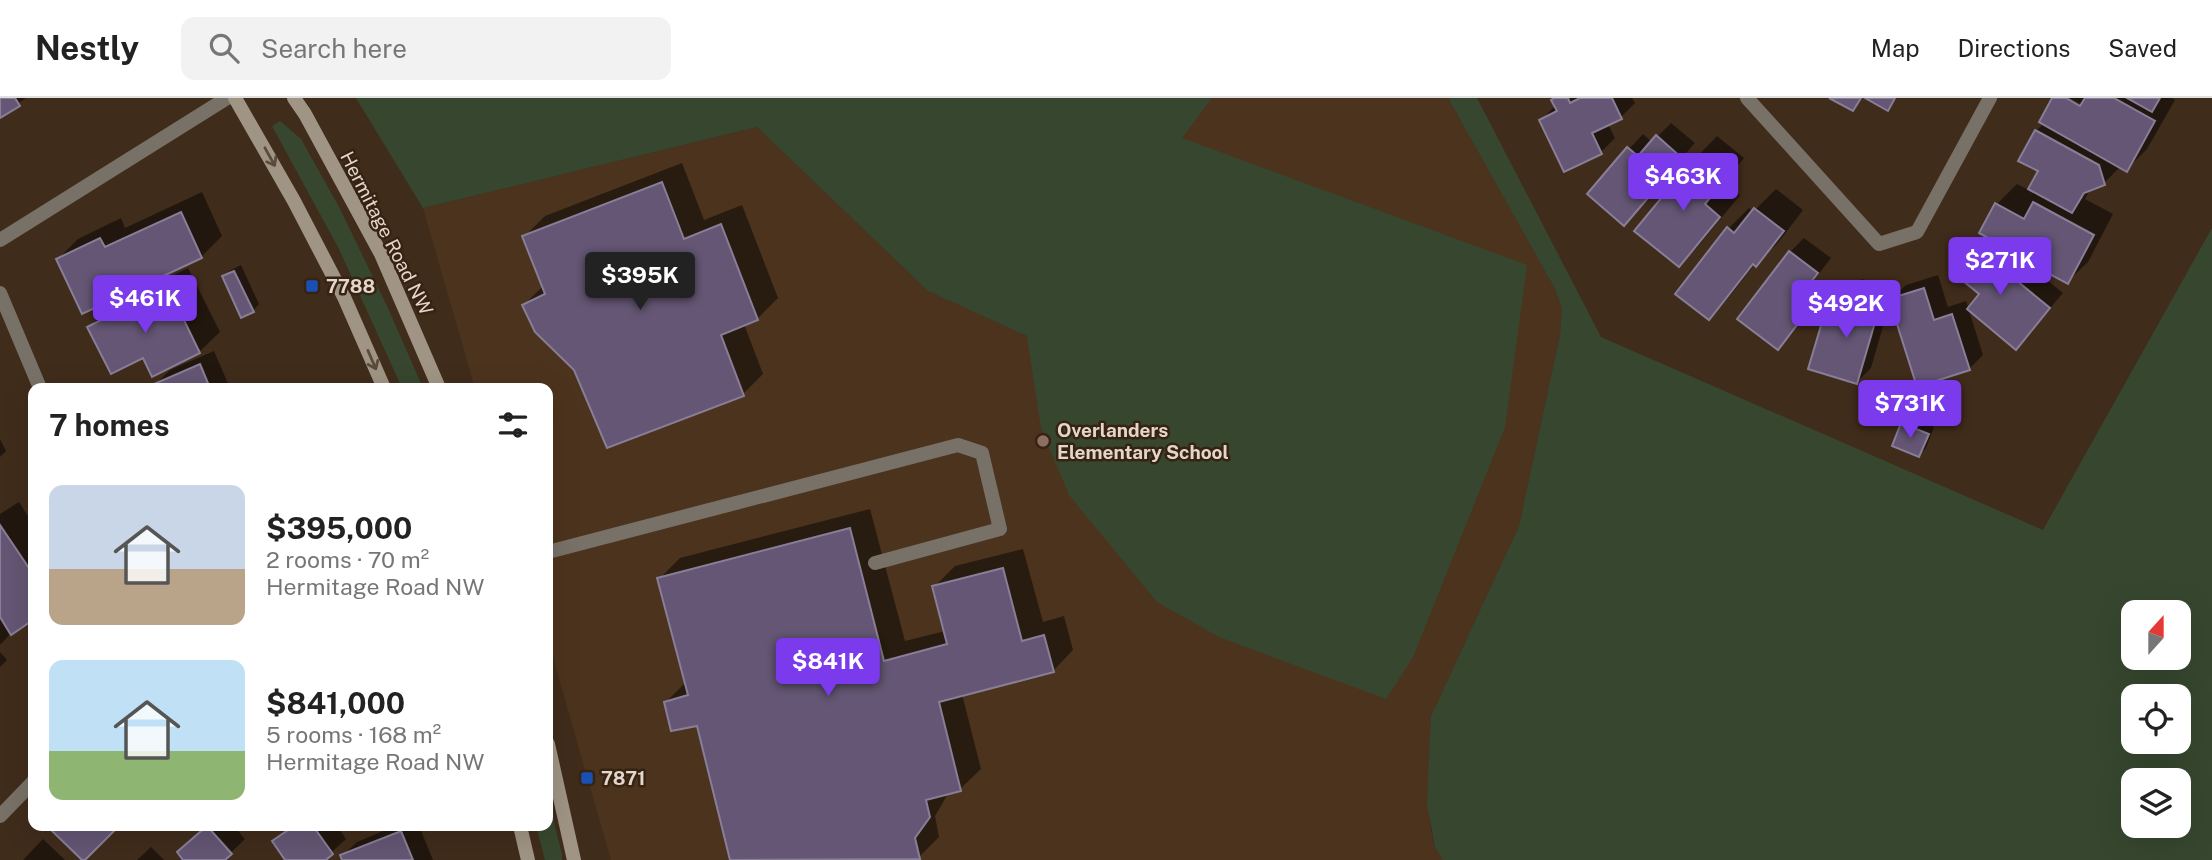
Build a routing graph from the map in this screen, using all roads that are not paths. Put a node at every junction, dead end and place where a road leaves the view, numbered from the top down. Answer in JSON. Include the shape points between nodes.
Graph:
{"nodes":[{"id":1,"x":227,"y":98,"type":"edge"},
{"id":2,"x":235,"y":98,"type":"edge"},
{"id":3,"x":294,"y":98,"type":"edge"},
{"id":4,"x":1747,"y":98,"type":"edge"},
{"id":5,"x":1990,"y":98,"type":"edge"},
{"id":6,"x":0,"y":240,"type":"edge"},
{"id":7,"x":0,"y":293,"type":"edge"},
{"id":8,"x":38,"y":383,"type":"edge"},
{"id":9,"x":382,"y":383,"type":"edge"},
{"id":10,"x":437,"y":383,"type":"edge"},
{"id":11,"x":553,"y":551,"type":"edge"},
{"id":12,"x":875,"y":563,"type":"dead end"},
{"id":13,"x":553,"y":766,"type":"edge"},
{"id":14,"x":28,"y":787,"type":"edge"},
{"id":15,"x":0,"y":816,"type":"edge"},
{"id":16,"x":521,"y":831,"type":"edge"},
{"id":17,"x":528,"y":860,"type":"edge"},
{"id":18,"x":574,"y":860,"type":"edge"}],
"edges":[{"from":1,"to":6,"type":"street"},
{"from":2,"to":9,"type":"street","one_way":true,"via":[[344,297]]},
{"from":3,"to":10,"type":"street","name":"Hermitage Road NW","via":[[381,254]]},
{"from":4,"to":5,"type":"street","via":[[1879,244],[1917,232]]},
{"from":7,"to":8,"type":"street"},
{"from":11,"to":12,"type":"street","via":[[958,445],[982,453],[1000,530]]},
{"from":13,"to":18,"type":"street"},
{"from":14,"to":15,"type":"street"},
{"from":16,"to":17,"type":"street"}]}
